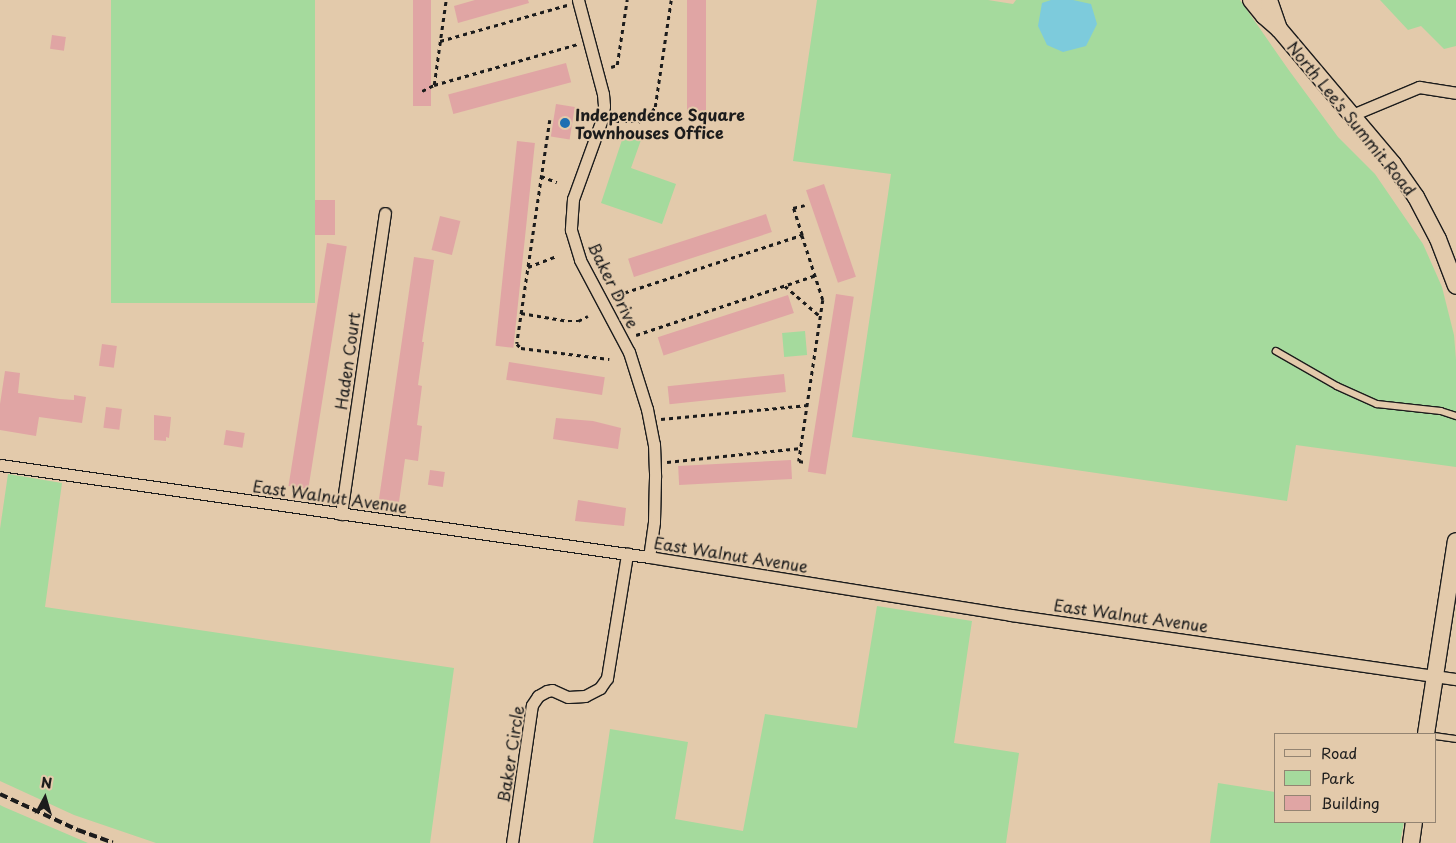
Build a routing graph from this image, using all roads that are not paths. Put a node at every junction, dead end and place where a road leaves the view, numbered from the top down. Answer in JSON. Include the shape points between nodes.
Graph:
{"nodes":[{"id":1,"x":578,"y":0,"type":"edge"},
{"id":2,"x":1251,"y":0,"type":"edge"},
{"id":3,"x":1269,"y":0,"type":"edge"},
{"id":4,"x":1280,"y":29,"type":"junction"},
{"id":5,"x":1456,"y":93,"type":"edge"},
{"id":6,"x":1352,"y":115,"type":"junction"},
{"id":7,"x":385,"y":213,"type":"dead end"},
{"id":8,"x":1456,"y":286,"type":"edge"},
{"id":9,"x":1276,"y":351,"type":"dead end"},
{"id":10,"x":1456,"y":416,"type":"edge"},
{"id":11,"x":0,"y":465,"type":"edge"},
{"id":12,"x":341,"y":514,"type":"junction"},
{"id":13,"x":1456,"y":541,"type":"edge"},
{"id":14,"x":627,"y":554,"type":"junction"},
{"id":15,"x":649,"y":557,"type":"junction"},
{"id":16,"x":1435,"y":675,"type":"junction"},
{"id":17,"x":1456,"y":679,"type":"edge"},
{"id":18,"x":1426,"y":733,"type":"edge"},
{"id":19,"x":1436,"y":736,"type":"edge"},
{"id":20,"x":1456,"y":739,"type":"edge"},
{"id":21,"x":1414,"y":823,"type":"edge"},
{"id":22,"x":512,"y":843,"type":"edge"},
{"id":23,"x":1411,"y":843,"type":"edge"}],
"edges":[{"from":1,"to":15,"type":"street","name":"Baker Drive","via":[[604,106],[573,199],[571,230],[580,260],[629,352],[647,409],[654,444],[655,477]]},
{"from":2,"to":4,"type":"main road","name":"North Lee's Summit Road"},
{"from":3,"to":4,"type":"main road","name":"North Lee's Summit Road"},
{"from":4,"to":6,"type":"main road","name":"North Lee's Summit Road"},
{"from":5,"to":6,"type":"street","via":[[1419,87]]},
{"from":6,"to":8,"type":"main road","name":"North Lee's Summit Road","via":[[1416,197],[1438,239]]},
{"from":7,"to":12,"type":"street","name":"Haden Court"},
{"from":9,"to":10,"type":"lane","via":[[1376,404],[1441,411]]},
{"from":11,"to":12,"type":"street","name":"East Walnut Avenue"},
{"from":12,"to":14,"type":"street","name":"East Walnut Avenue"},
{"from":13,"to":16,"type":"main road"},
{"from":14,"to":15,"type":"street","name":"East Walnut Avenue"},
{"from":14,"to":22,"type":"street","name":"Baker Circle","via":[[607,678],[600,688],[585,696],[568,697],[552,690],[538,696],[532,706]]},
{"from":15,"to":16,"type":"street","name":"East Walnut Avenue","via":[[1011,615]]},
{"from":16,"to":17,"type":"street","name":"East Walnut Avenue"},
{"from":16,"to":18,"type":"main road"},
{"from":19,"to":20,"type":"lane"},
{"from":21,"to":23,"type":"main road"}]}
